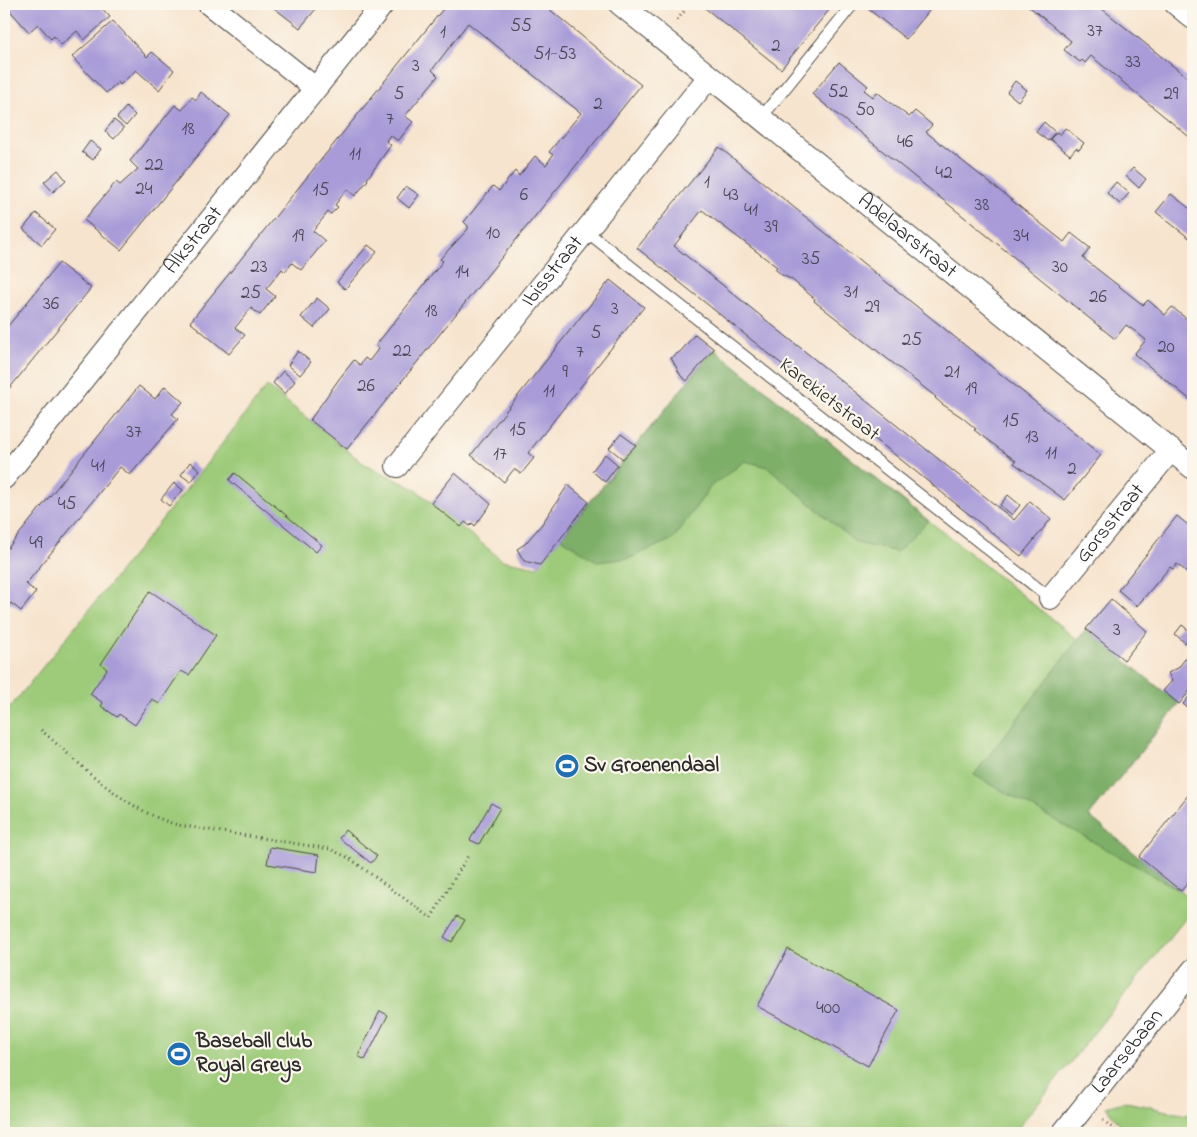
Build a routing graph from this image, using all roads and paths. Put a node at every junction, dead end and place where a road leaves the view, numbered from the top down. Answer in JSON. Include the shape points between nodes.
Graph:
{"nodes":[{"id":1,"x":209,"y":4,"type":"edge"},
{"id":2,"x":383,"y":4,"type":"edge"},
{"id":3,"x":620,"y":4,"type":"edge"},
{"id":4,"x":852,"y":4,"type":"edge"},
{"id":5,"x":1176,"y":4,"type":"edge"},
{"id":6,"x":1193,"y":18,"type":"edge"},
{"id":7,"x":709,"y":77,"type":"junction"},
{"id":8,"x":315,"y":88,"type":"junction"},
{"id":9,"x":761,"y":118,"type":"junction"},
{"id":10,"x":586,"y":231,"type":"junction"},
{"id":11,"x":1171,"y":450,"type":"junction"},
{"id":12,"x":397,"y":466,"type":"dead end"},
{"id":13,"x":1193,"y":468,"type":"edge"},
{"id":14,"x":4,"y":478,"type":"edge"},
{"id":15,"x":1050,"y":598,"type":"joint"},
{"id":16,"x":41,"y":730,"type":"dead end"},
{"id":17,"x":470,"y":854,"type":"dead end"},
{"id":18,"x":1193,"y":970,"type":"edge"},
{"id":19,"x":1063,"y":1133,"type":"edge"}],
"edges":[{"from":1,"to":8,"type":"street"},
{"from":2,"to":8,"type":"street","name":"Alkstraat"},
{"from":3,"to":7,"type":"street","name":"Adelaarstraat"},
{"from":4,"to":9,"type":"lane"},
{"from":5,"to":6,"type":"street"},
{"from":7,"to":9,"type":"street","name":"Adelaarstraat"},
{"from":7,"to":10,"type":"street","name":"Ibisstraat"},
{"from":8,"to":14,"type":"street","name":"Alkstraat"},
{"from":9,"to":11,"type":"street","name":"Adelaarstraat"},
{"from":10,"to":12,"type":"street","name":"Ibisstraat"},
{"from":10,"to":15,"type":"lane","name":"Karekietstraat"},
{"from":11,"to":13,"type":"street","name":"Adelaarstraat"},
{"from":11,"to":15,"type":"street","name":"Gorsstraat"},
{"from":16,"to":17,"type":"path","via":[[119,796],[158,820],[330,849],[349,858],[432,918]]},
{"from":18,"to":19,"type":"street","name":"Laarsebaan"}]}
